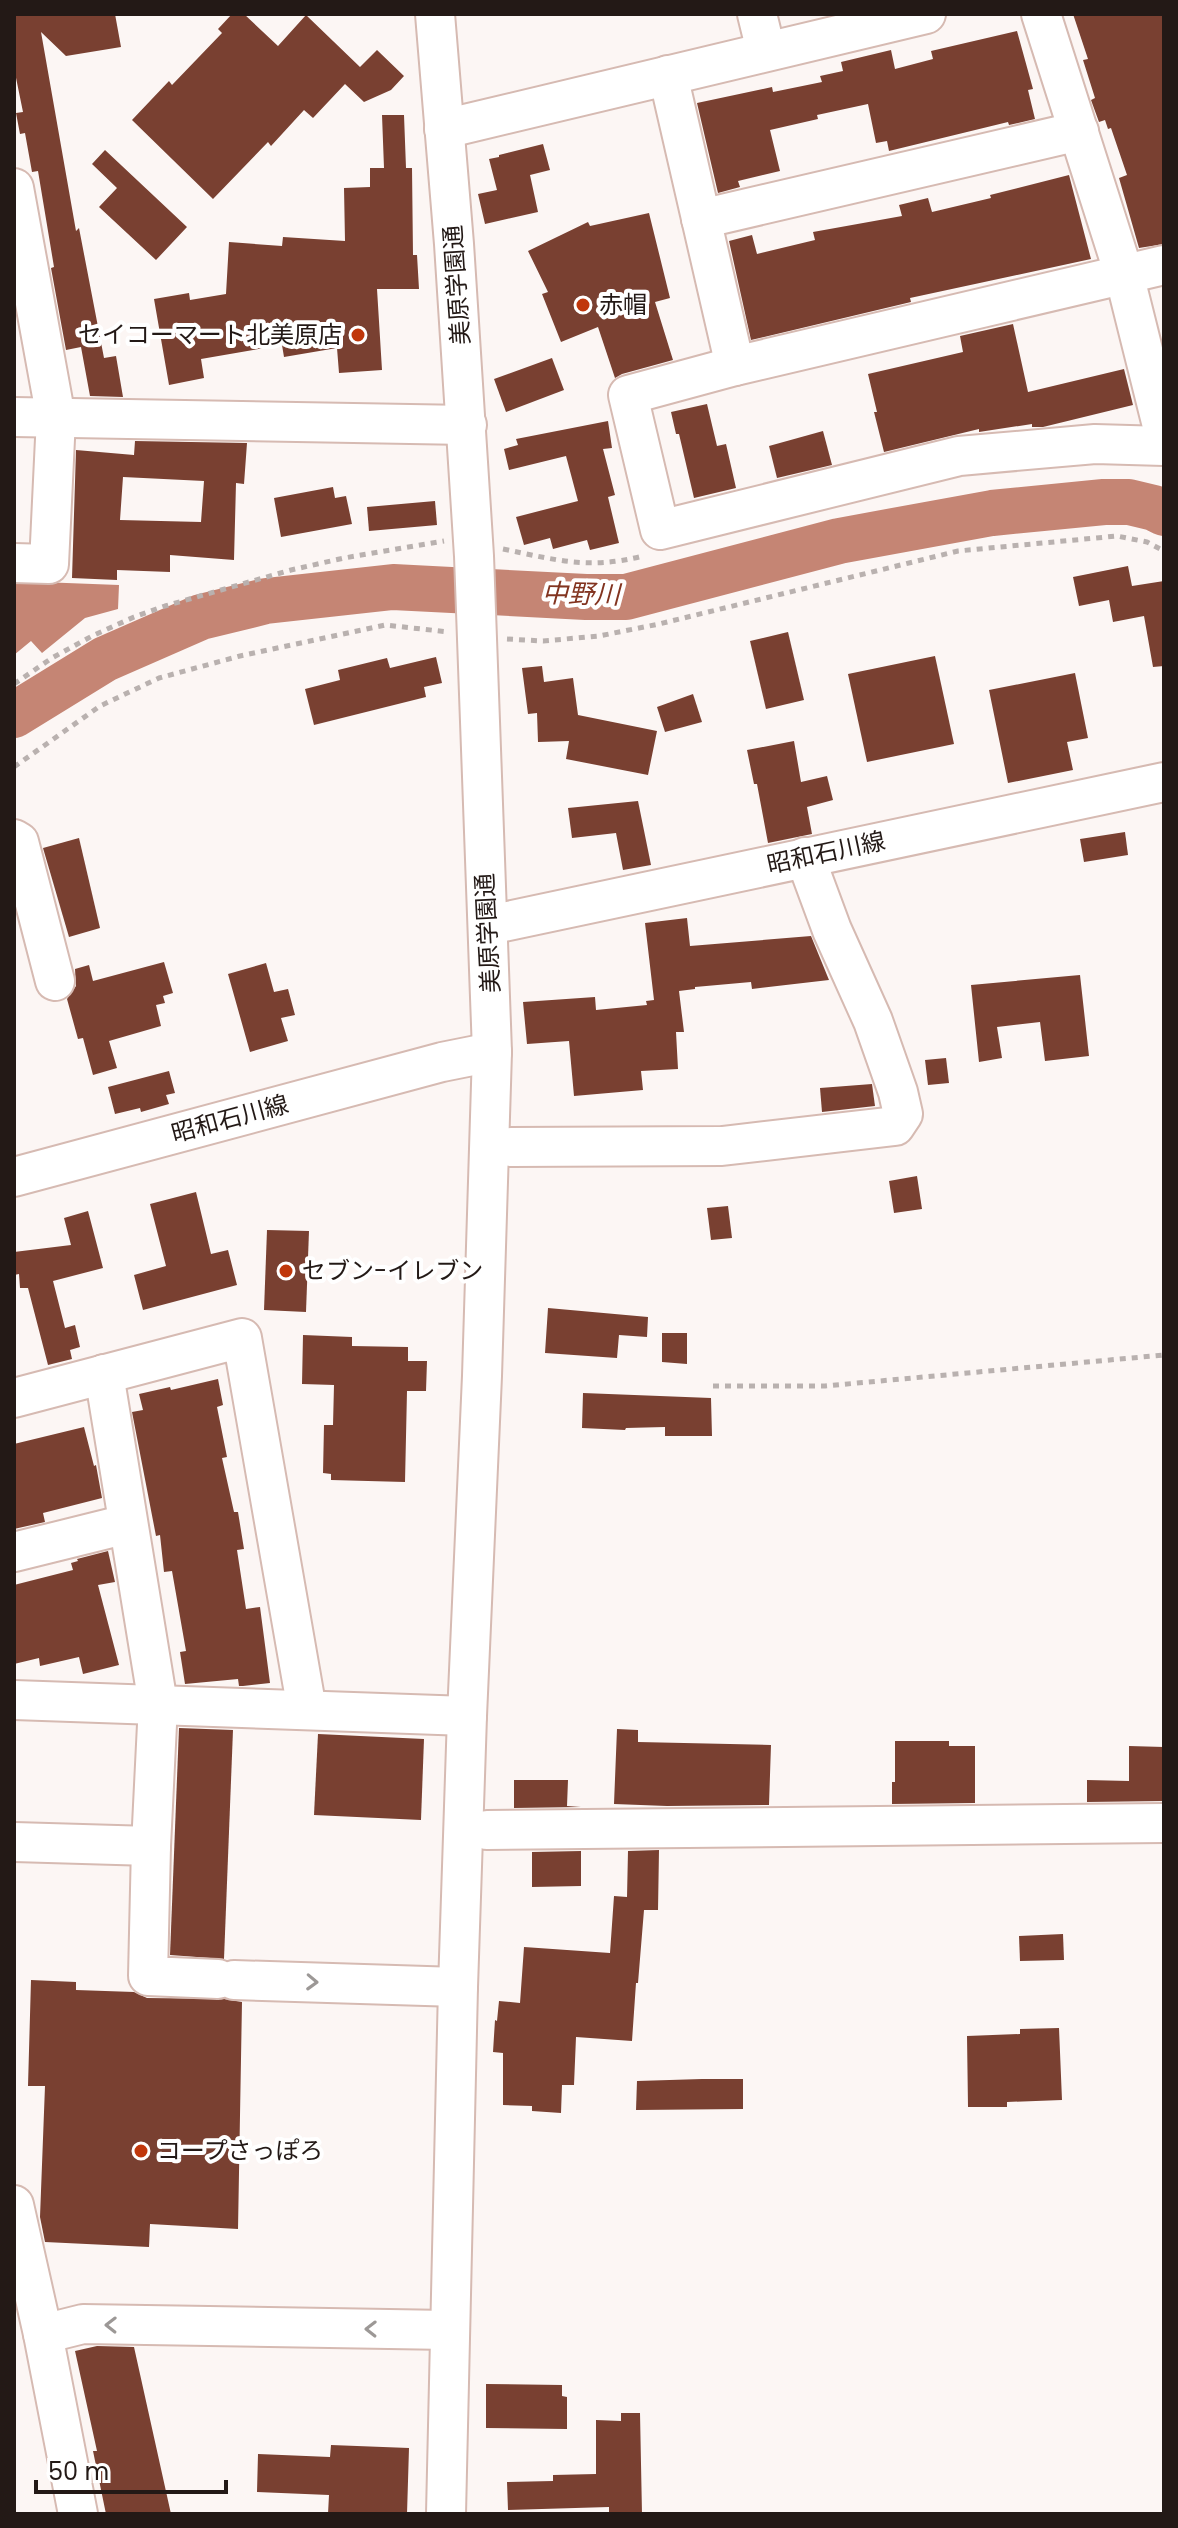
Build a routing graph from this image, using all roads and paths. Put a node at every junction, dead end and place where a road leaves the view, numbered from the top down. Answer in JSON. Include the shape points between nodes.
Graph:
{"nodes":[{"id":1,"x":435,"y":14,"type":"edge"},
{"id":2,"x":757,"y":14,"type":"edge"},
{"id":3,"x":926,"y":14,"type":"edge"},
{"id":4,"x":1041,"y":14,"type":"edge"},
{"id":5,"x":766,"y":51,"type":"junction"},
{"id":6,"x":668,"y":75,"type":"junction"},
{"id":7,"x":444,"y":129,"type":"junction"},
{"id":8,"x":1079,"y":131,"type":"junction"},
{"id":9,"x":14,"y":188,"type":"edge"},
{"id":10,"x":701,"y":219,"type":"junction"},
{"id":11,"x":1164,"y":265,"type":"edge"},
{"id":12,"x":1124,"y":274,"type":"junction"},
{"id":13,"x":735,"y":366,"type":"junction"},
{"id":14,"x":14,"y":417,"type":"edge"},
{"id":15,"x":56,"y":418,"type":"junction"},
{"id":16,"x":467,"y":425,"type":"junction"},
{"id":17,"x":1164,"y":434,"type":"edge"},
{"id":18,"x":1164,"y":446,"type":"edge"},
{"id":19,"x":462,"y":548,"type":"junction"},
{"id":20,"x":1164,"y":551,"type":"edge"},
{"id":21,"x":14,"y":563,"type":"edge"},
{"id":22,"x":477,"y":631,"type":"junction"},
{"id":23,"x":14,"y":684,"type":"edge"},
{"id":24,"x":14,"y":767,"type":"edge"},
{"id":25,"x":1164,"y":782,"type":"edge"},
{"id":26,"x":14,"y":839,"type":"edge"},
{"id":27,"x":805,"y":857,"type":"junction"},
{"id":28,"x":26,"y":919,"type":"edge"},
{"id":29,"x":489,"y":925,"type":"junction"},
{"id":30,"x":55,"y":981,"type":"dead end"},
{"id":31,"x":492,"y":1052,"type":"junction"},
{"id":32,"x":511,"y":1147,"type":"dead end"},
{"id":33,"x":14,"y":1177,"type":"edge"},
{"id":34,"x":1164,"y":1355,"type":"edge"},
{"id":35,"x":104,"y":1374,"type":"junction"},
{"id":36,"x":713,"y":1386,"type":"dead end"},
{"id":37,"x":14,"y":1398,"type":"edge"},
{"id":38,"x":127,"y":1524,"type":"junction"},
{"id":39,"x":14,"y":1552,"type":"edge"},
{"id":40,"x":14,"y":1700,"type":"edge"},
{"id":41,"x":158,"y":1704,"type":"junction"},
{"id":42,"x":307,"y":1710,"type":"junction"},
{"id":43,"x":467,"y":1716,"type":"junction"},
{"id":44,"x":1164,"y":1823,"type":"edge"},
{"id":45,"x":487,"y":1830,"type":"dead end"},
{"id":46,"x":14,"y":1842,"type":"edge"},
{"id":47,"x":151,"y":1846,"type":"junction"},
{"id":48,"x":458,"y":1987,"type":"junction"},
{"id":49,"x":14,"y":2205,"type":"edge"},
{"id":50,"x":449,"y":2330,"type":"junction"},
{"id":51,"x":43,"y":2334,"type":"junction"},
{"id":52,"x":78,"y":2514,"type":"edge"},
{"id":53,"x":446,"y":2514,"type":"edge"}],
"edges":[{"from":1,"to":7,"type":"street","name":"美原学園通"},
{"from":2,"to":5,"type":"street"},
{"from":3,"to":5,"type":"street"},
{"from":4,"to":8,"type":"street"},
{"from":5,"to":6,"type":"street"},
{"from":6,"to":7,"type":"street"},
{"from":6,"to":10,"type":"street"},
{"from":7,"to":16,"type":"street","name":"美原学園通"},
{"from":8,"to":10,"type":"street"},
{"from":8,"to":12,"type":"street"},
{"from":9,"to":15,"type":"street"},
{"from":10,"to":13,"type":"street"},
{"from":11,"to":12,"type":"street"},
{"from":12,"to":13,"type":"street"},
{"from":12,"to":17,"type":"street"},
{"from":13,"to":18,"type":"street","via":[[628,395],[660,530],[959,456],[1095,444]]},
{"from":14,"to":15,"type":"street"},
{"from":15,"to":16,"type":"street"},
{"from":15,"to":21,"type":"street","via":[[49,564]]},
{"from":16,"to":19,"type":"street","name":"美原学園通"},
{"from":19,"to":22,"type":"street","name":"美原学園通"},
{"from":19,"to":23,"type":"path","via":[[413,545],[291,570],[165,606],[92,636]]},
{"from":20,"to":22,"type":"path","via":[[1117,536],[958,551],[599,636],[543,641]]},
{"from":22,"to":24,"type":"path","via":[[385,625],[159,678],[100,706]]},
{"from":22,"to":29,"type":"street","name":"美原学園通"},
{"from":25,"to":27,"type":"street","name":"昭和石川線"},
{"from":26,"to":28,"type":"street","via":[[19,842]]},
{"from":27,"to":29,"type":"street","name":"昭和石川線"},
{"from":27,"to":32,"type":"street","via":[[898,1092],[903,1114],[895,1126],[722,1146]]},
{"from":28,"to":30,"type":"street"},
{"from":29,"to":31,"type":"street","name":"美原学園通"},
{"from":31,"to":33,"type":"street","name":"昭和石川線"},
{"from":31,"to":43,"type":"street","name":"美原学園通"},
{"from":34,"to":36,"type":"path","via":[[825,1386]]},
{"from":35,"to":37,"type":"street"},
{"from":35,"to":38,"type":"street"},
{"from":35,"to":42,"type":"street","via":[[242,1338]]},
{"from":38,"to":39,"type":"street"},
{"from":38,"to":41,"type":"street"},
{"from":40,"to":41,"type":"street"},
{"from":41,"to":42,"type":"street"},
{"from":41,"to":47,"type":"street"},
{"from":42,"to":43,"type":"street"},
{"from":43,"to":48,"type":"street","name":"美原学園通"},
{"from":44,"to":45,"type":"street"},
{"from":46,"to":47,"type":"street"},
{"from":47,"to":48,"type":"street","one_way":true,"via":[[148,1976]]},
{"from":48,"to":50,"type":"street","name":"美原学園通"},
{"from":49,"to":51,"type":"street"},
{"from":50,"to":51,"type":"street","one_way":true,"via":[[83,2324]]},
{"from":50,"to":53,"type":"street","name":"美原学園通"},
{"from":51,"to":52,"type":"street"}]}
